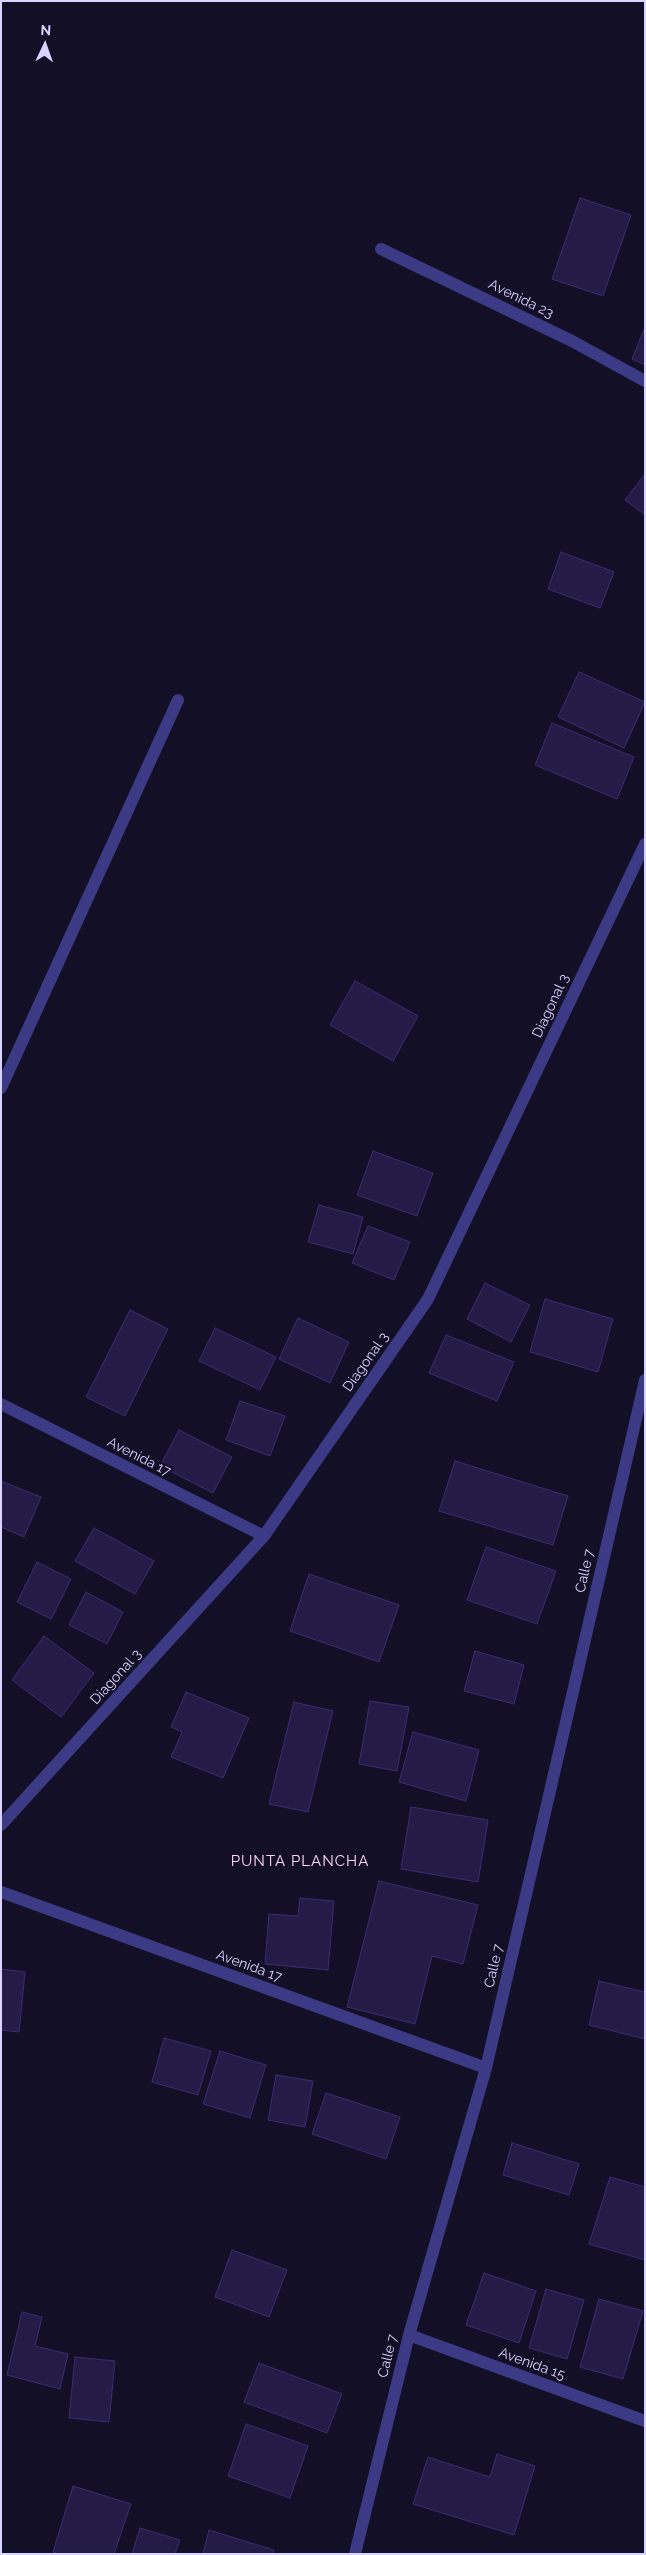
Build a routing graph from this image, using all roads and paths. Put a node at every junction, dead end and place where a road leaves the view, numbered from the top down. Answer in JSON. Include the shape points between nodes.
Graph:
{"nodes":[{"id":1,"x":381,"y":250,"type":"dead end"},
{"id":2,"x":645,"y":381,"type":"edge"},
{"id":3,"x":178,"y":700,"type":"dead end"},
{"id":4,"x":645,"y":844,"type":"edge"},
{"id":5,"x":1,"y":1088,"type":"edge"},
{"id":6,"x":645,"y":1380,"type":"edge"},
{"id":7,"x":1,"y":1404,"type":"edge"},
{"id":8,"x":264,"y":1536,"type":"junction"},
{"id":9,"x":1,"y":1825,"type":"edge"},
{"id":10,"x":1,"y":1892,"type":"edge"},
{"id":11,"x":486,"y":2068,"type":"junction"},
{"id":12,"x":408,"y":2335,"type":"junction"},
{"id":13,"x":645,"y":2421,"type":"edge"},
{"id":14,"x":355,"y":2554,"type":"edge"}],
"edges":[{"from":1,"to":2,"type":"street","name":"Avenida 23","via":[[572,341]]},
{"from":3,"to":5,"type":"street"},
{"from":4,"to":8,"type":"street","name":"Diagonal 3","via":[[428,1300]]},
{"from":6,"to":11,"type":"street","name":"Calle 7"},
{"from":7,"to":8,"type":"street","name":"Avenida 17"},
{"from":8,"to":9,"type":"street","name":"Diagonal 3"},
{"from":10,"to":11,"type":"street","name":"Avenida 17"},
{"from":11,"to":12,"type":"street","name":"Calle 7"},
{"from":12,"to":13,"type":"street","name":"Avenida 15"},
{"from":12,"to":14,"type":"street","name":"Calle 7"}]}
